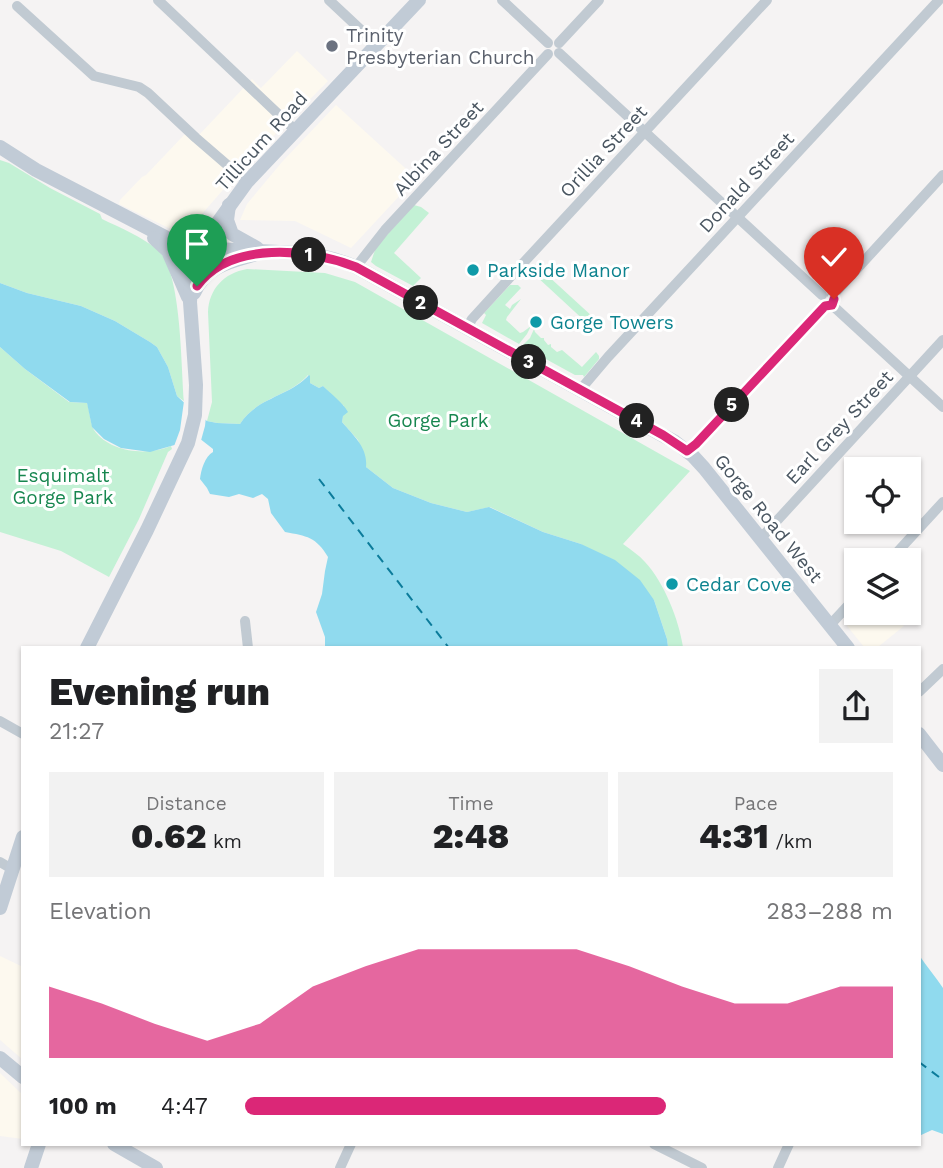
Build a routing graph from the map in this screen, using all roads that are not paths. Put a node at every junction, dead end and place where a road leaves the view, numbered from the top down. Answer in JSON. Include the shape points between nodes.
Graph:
{"nodes":[{"id":1,"x":158,"y":0,"type":"edge"},
{"id":2,"x":329,"y":0,"type":"edge"},
{"id":3,"x":419,"y":0,"type":"edge"},
{"id":4,"x":502,"y":0,"type":"edge"},
{"id":5,"x":598,"y":0,"type":"edge"},
{"id":6,"x":767,"y":0,"type":"edge"},
{"id":7,"x":939,"y":0,"type":"edge"},
{"id":8,"x":17,"y":6,"type":"dead end"},
{"id":9,"x":377,"y":45,"type":"junction"},
{"id":10,"x":553,"y":48,"type":"junction"},
{"id":11,"x":295,"y":130,"type":"junction"},
{"id":12,"x":644,"y":132,"type":"junction"},
{"id":13,"x":0,"y":147,"type":"edge"},
{"id":14,"x":943,"y":175,"type":"edge"},
{"id":15,"x":247,"y":182,"type":"junction"},
{"id":16,"x":229,"y":205,"type":"junction"},
{"id":17,"x":737,"y":217,"type":"junction"},
{"id":18,"x":134,"y":220,"type":"junction"},
{"id":19,"x":202,"y":247,"type":"junction"},
{"id":20,"x":264,"y":252,"type":"junction"},
{"id":21,"x":356,"y":267,"type":"junction"},
{"id":22,"x":828,"y":300,"type":"junction"},
{"id":23,"x":190,"y":302,"type":"junction"},
{"id":24,"x":467,"y":328,"type":"junction"},
{"id":25,"x":943,"y":340,"type":"edge"},
{"id":26,"x":909,"y":377,"type":"junction"},
{"id":27,"x":580,"y":390,"type":"junction"},
{"id":28,"x":943,"y":407,"type":"edge"},
{"id":29,"x":687,"y":451,"type":"junction"},
{"id":30,"x":943,"y":502,"type":"edge"},
{"id":31,"x":761,"y":538,"type":"junction"},
{"id":32,"x":901,"y":548,"type":"edge"},
{"id":33,"x":844,"y":610,"type":"edge"},
{"id":34,"x":244,"y":621,"type":"dead end"},
{"id":35,"x":830,"y":625,"type":"junction"},
{"id":36,"x":88,"y":646,"type":"edge"},
{"id":37,"x":248,"y":646,"type":"edge"},
{"id":38,"x":846,"y":646,"type":"edge"},
{"id":39,"x":943,"y":669,"type":"edge"},
{"id":40,"x":921,"y":690,"type":"edge"},
{"id":41,"x":0,"y":721,"type":"edge"},
{"id":42,"x":21,"y":733,"type":"edge"},
{"id":43,"x":921,"y":737,"type":"edge"},
{"id":44,"x":943,"y":765,"type":"edge"},
{"id":45,"x":21,"y":843,"type":"edge"},
{"id":46,"x":6,"y":866,"type":"edge"},
{"id":47,"x":0,"y":908,"type":"edge"},
{"id":48,"x":0,"y":1058,"type":"edge"},
{"id":49,"x":21,"y":1075,"type":"edge"},
{"id":50,"x":38,"y":1146,"type":"edge"},
{"id":51,"x":118,"y":1146,"type":"edge"},
{"id":52,"x":350,"y":1146,"type":"edge"},
{"id":53,"x":658,"y":1146,"type":"edge"},
{"id":54,"x":788,"y":1146,"type":"edge"},
{"id":55,"x":31,"y":1168,"type":"edge"},
{"id":56,"x":156,"y":1168,"type":"edge"},
{"id":57,"x":340,"y":1168,"type":"edge"},
{"id":58,"x":702,"y":1168,"type":"edge"},
{"id":59,"x":778,"y":1168,"type":"edge"}],
"edges":[{"from":1,"to":11,"type":"street"},
{"from":2,"to":9,"type":"street"},
{"from":3,"to":9,"type":"main road","name":"Tillicum Road"},
{"from":4,"to":10,"type":"street"},
{"from":5,"to":10,"type":"street","name":"Albina Street"},
{"from":6,"to":12,"type":"street","name":"Orillia Street"},
{"from":7,"to":17,"type":"street","name":"Donald Street"},
{"from":8,"to":15,"type":"street","via":[[94,76],[148,93]]},
{"from":9,"to":11,"type":"main road","name":"Tillicum Road"},
{"from":10,"to":12,"type":"street"},
{"from":10,"to":21,"type":"street","name":"Albina Street"},
{"from":11,"to":15,"type":"main road","name":"Tillicum Road"},
{"from":12,"to":17,"type":"street"},
{"from":12,"to":24,"type":"street","name":"Orillia Street"},
{"from":13,"to":18,"type":"main road","name":"Gorge Road West"},
{"from":14,"to":22,"type":"street"},
{"from":15,"to":16,"type":"main road","name":"Tillicum Road"},
{"from":16,"to":19,"type":"main road","name":"Tillicum Road"},
{"from":16,"to":20,"type":"main road","via":[[227,220],[232,234]]},
{"from":17,"to":22,"type":"street"},
{"from":17,"to":27,"type":"street","name":"Donald Street"},
{"from":18,"to":19,"type":"main road","name":"Gorge Road West","via":[[175,241]]},
{"from":18,"to":23,"type":"main road","via":[[168,251]]},
{"from":19,"to":20,"type":"main road","name":"Gorge Road West"},
{"from":19,"to":23,"type":"main road","name":"Tillicum Road"},
{"from":20,"to":21,"type":"main road","name":"Gorge Road West","via":[[326,257]]},
{"from":20,"to":23,"type":"main road","via":[[212,270]]},
{"from":21,"to":24,"type":"main road","name":"Gorge Road West"},
{"from":22,"to":26,"type":"street"},
{"from":22,"to":29,"type":"street"},
{"from":23,"to":36,"type":"main road","name":"Tillicum Road","via":[[196,369],[191,433]]},
{"from":24,"to":27,"type":"main road","name":"Gorge Road West"},
{"from":25,"to":26,"type":"street","name":"Earl Grey Street"},
{"from":26,"to":28,"type":"street"},
{"from":26,"to":31,"type":"street","name":"Earl Grey Street"},
{"from":27,"to":29,"type":"main road","name":"Gorge Road West"},
{"from":29,"to":31,"type":"main road","name":"Gorge Road West"},
{"from":30,"to":32,"type":"street"},
{"from":31,"to":35,"type":"main road","name":"Gorge Road West"},
{"from":33,"to":35,"type":"street"},
{"from":34,"to":37,"type":"street"},
{"from":35,"to":38,"type":"main road","name":"Gorge Road West"},
{"from":39,"to":40,"type":"street"},
{"from":41,"to":42,"type":"street"},
{"from":43,"to":44,"type":"main road"},
{"from":45,"to":46,"type":"main road"},
{"from":46,"to":47,"type":"main road"},
{"from":48,"to":49,"type":"main road"},
{"from":50,"to":55,"type":"main road"},
{"from":51,"to":56,"type":"main road"},
{"from":52,"to":57,"type":"street"},
{"from":53,"to":58,"type":"street"},
{"from":54,"to":59,"type":"street"}]}
